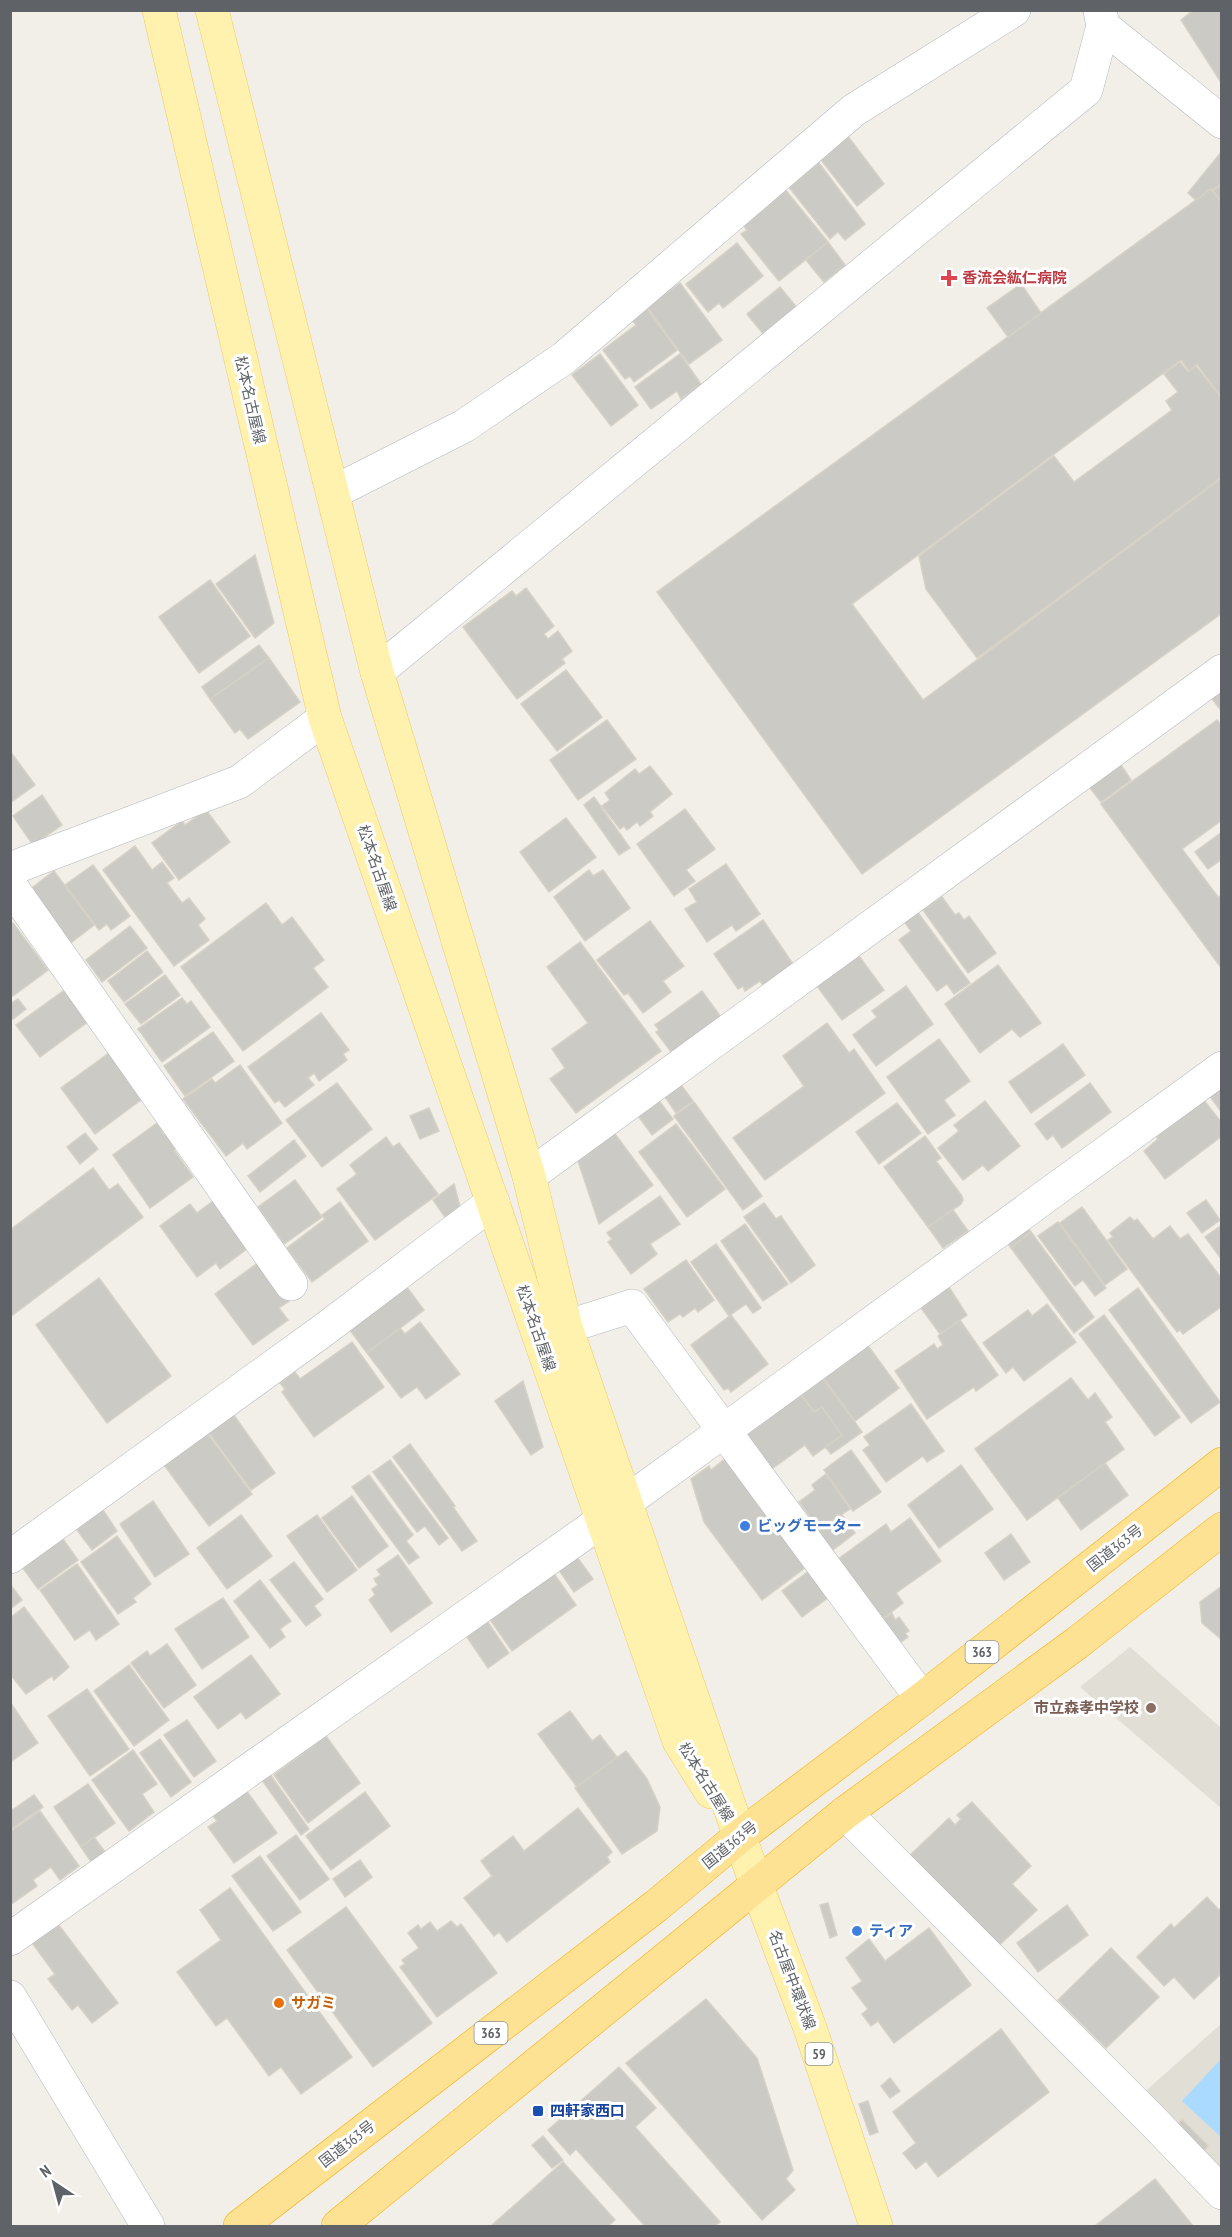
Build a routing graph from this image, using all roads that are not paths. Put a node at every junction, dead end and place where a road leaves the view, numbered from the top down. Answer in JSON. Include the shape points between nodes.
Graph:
{"nodes":[{"id":1,"x":159,"y":10,"type":"edge"},
{"id":2,"x":212,"y":10,"type":"edge"},
{"id":3,"x":1014,"y":10,"type":"edge"},
{"id":4,"x":1102,"y":19,"type":"edge"},
{"id":5,"x":1221,"y":122,"type":"edge"},
{"id":6,"x":334,"y":492,"type":"junction"},
{"id":7,"x":1221,"y":671,"type":"edge"},
{"id":8,"x":377,"y":672,"type":"junction"},
{"id":9,"x":325,"y":718,"type":"junction"},
{"id":10,"x":10,"y":869,"type":"edge"},
{"id":11,"x":10,"y":885,"type":"edge"},
{"id":12,"x":1221,"y":1068,"type":"edge"},
{"id":13,"x":529,"y":1176,"type":"junction"},
{"id":14,"x":493,"y":1202,"type":"junction"},
{"id":15,"x":291,"y":1284,"type":"dead end"},
{"id":16,"x":566,"y":1327,"type":"junction"},
{"id":17,"x":724,"y":1431,"type":"junction"},
{"id":18,"x":1221,"y":1464,"type":"edge"},
{"id":19,"x":615,"y":1511,"type":"junction"},
{"id":20,"x":1221,"y":1529,"type":"edge"},
{"id":21,"x":10,"y":1557,"type":"edge"},
{"id":22,"x":922,"y":1699,"type":"junction"},
{"id":23,"x":845,"y":1813,"type":"junction"},
{"id":24,"x":740,"y":1836,"type":"junction"},
{"id":25,"x":756,"y":1884,"type":"junction"},
{"id":26,"x":10,"y":1939,"type":"edge"},
{"id":27,"x":10,"y":1997,"type":"edge"},
{"id":28,"x":1221,"y":2193,"type":"edge"},
{"id":29,"x":148,"y":2226,"type":"edge"},
{"id":30,"x":240,"y":2226,"type":"edge"},
{"id":31,"x":338,"y":2226,"type":"edge"},
{"id":32,"x":876,"y":2226,"type":"edge"}],
"edges":[{"from":1,"to":9,"type":"main road","name":"松本名古屋線"},
{"from":2,"to":6,"type":"main road","name":"松本名古屋線"},
{"from":3,"to":6,"type":"street","via":[[854,110],[564,358],[464,426]]},
{"from":4,"to":5,"type":"street"},
{"from":4,"to":8,"type":"street","via":[[1086,90]]},
{"from":6,"to":8,"type":"main road","name":"松本名古屋線"},
{"from":7,"to":13,"type":"street"},
{"from":8,"to":13,"type":"main road","name":"松本名古屋線"},
{"from":9,"to":10,"type":"street","via":[[239,782]]},
{"from":9,"to":14,"type":"main road","name":"松本名古屋線"},
{"from":11,"to":15,"type":"street"},
{"from":12,"to":17,"type":"street"},
{"from":13,"to":16,"type":"main road","name":"松本名古屋線"},
{"from":14,"to":19,"type":"main road","name":"松本名古屋線"},
{"from":14,"to":21,"type":"street"},
{"from":16,"to":17,"type":"street","via":[[632,1306]]},
{"from":16,"to":19,"type":"main road","name":"松本名古屋線"},
{"from":17,"to":19,"type":"street"},
{"from":17,"to":22,"type":"street"},
{"from":18,"to":22,"type":"highway","name":"国道363号","number":"363"},
{"from":19,"to":24,"type":"main road","name":"松本名古屋線","via":[[679,1741]]},
{"from":19,"to":26,"type":"street"},
{"from":20,"to":23,"type":"highway","via":[[1077,1643]]},
{"from":22,"to":24,"type":"highway","name":"国道363号","number":"363"},
{"from":23,"to":25,"type":"highway"},
{"from":23,"to":28,"type":"street"},
{"from":24,"to":25,"type":"main road","name":"名古屋中環状線","number":"59"},
{"from":24,"to":30,"type":"highway","name":"国道363号","number":"363","via":[[656,1906]]},
{"from":25,"to":31,"type":"highway"},
{"from":25,"to":32,"type":"main road","name":"名古屋中環状線","number":"59","via":[[810,2028]]},
{"from":27,"to":29,"type":"street"}]}
